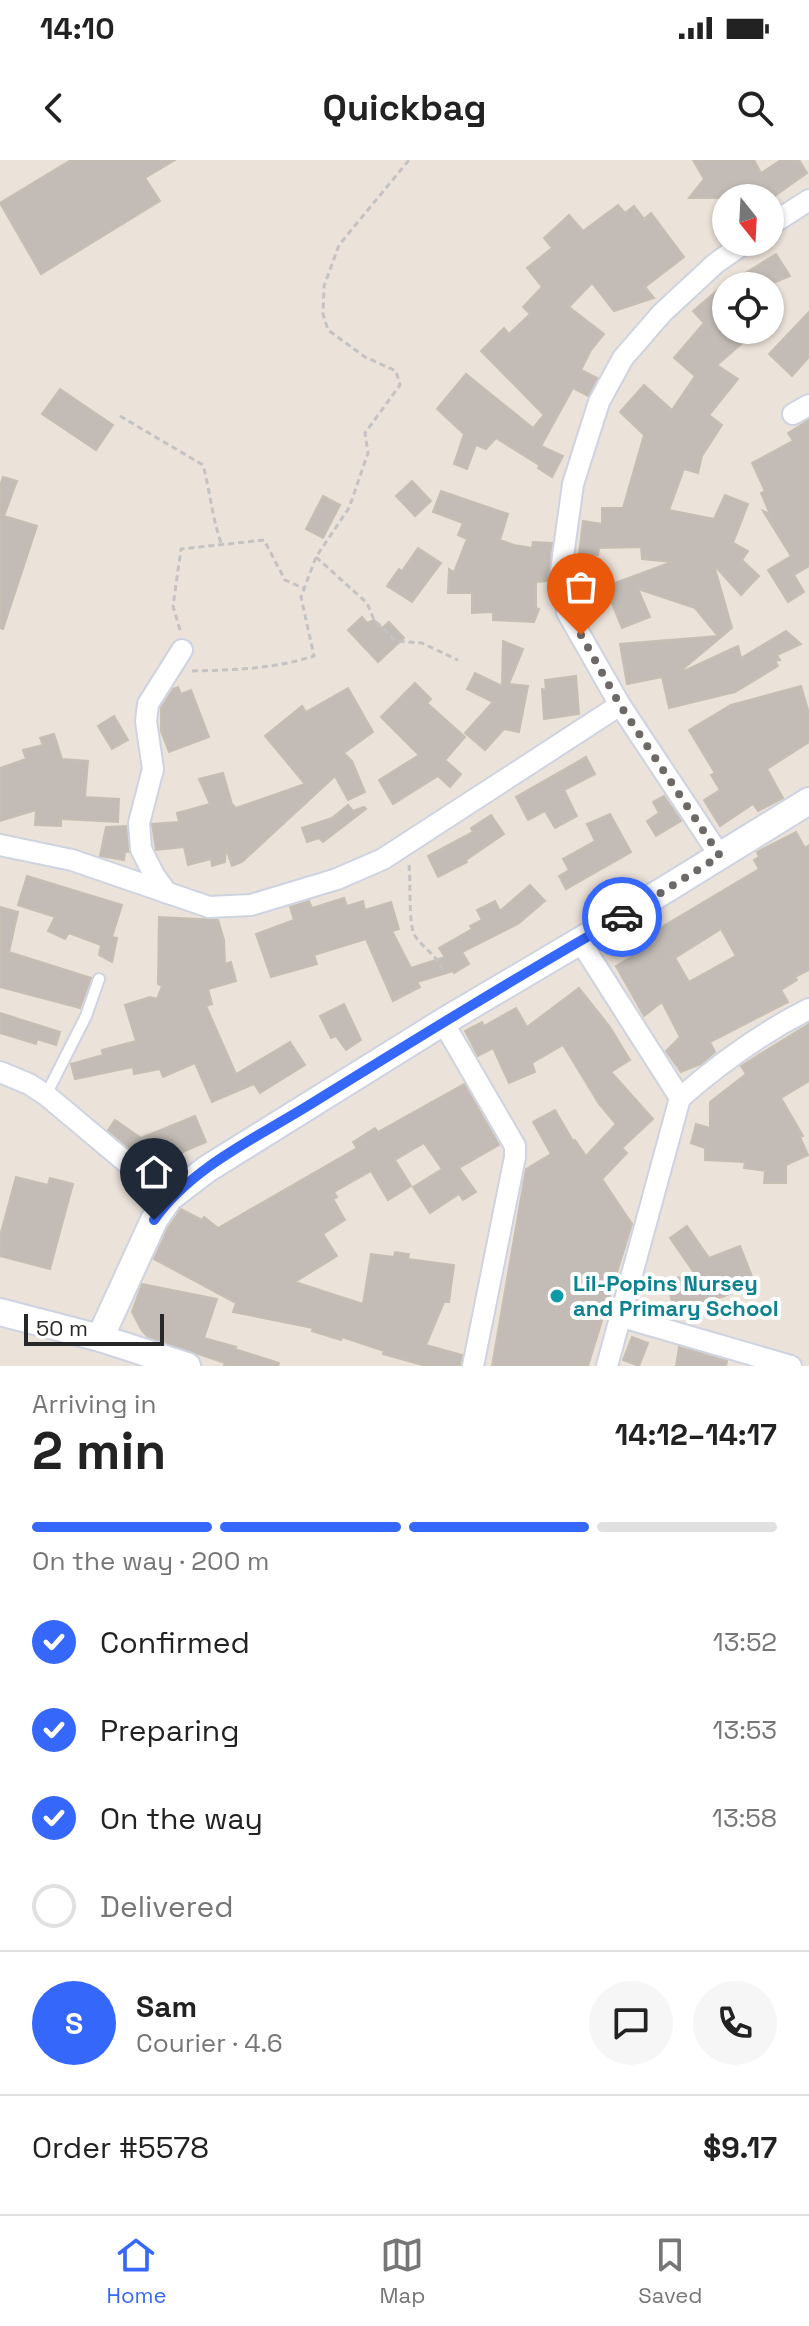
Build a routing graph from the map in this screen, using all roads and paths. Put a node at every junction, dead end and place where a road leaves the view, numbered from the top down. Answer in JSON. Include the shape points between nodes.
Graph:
{"nodes":[{"id":1,"x":409,"y":160,"type":"edge"},
{"id":2,"x":809,"y":200,"type":"edge"},
{"id":3,"x":784,"y":216,"type":"edge"},
{"id":4,"x":726,"y":256,"type":"edge"},
{"id":5,"x":120,"y":416,"type":"dead end"},
{"id":6,"x":221,"y":543,"type":"junction"},
{"id":7,"x":316,"y":557,"type":"junction"},
{"id":8,"x":304,"y":589,"type":"junction"},
{"id":9,"x":182,"y":650,"type":"joint"},
{"id":10,"x":458,"y":660,"type":"dead end"},
{"id":11,"x":170,"y":671,"type":"junction"},
{"id":12,"x":620,"y":705,"type":"junction"},
{"id":13,"x":809,"y":801,"type":"edge"},
{"id":14,"x":0,"y":845,"type":"edge"},
{"id":15,"x":720,"y":856,"type":"junction"},
{"id":16,"x":409,"y":863,"type":"dead end"},
{"id":17,"x":167,"y":893,"type":"junction"},
{"id":18,"x":580,"y":941,"type":"junction"},
{"id":19,"x":443,"y":971,"type":"dead end"},
{"id":20,"x":99,"y":979,"type":"dead end"},
{"id":21,"x":809,"y":1009,"type":"edge"},
{"id":22,"x":443,"y":1022,"type":"junction"},
{"id":23,"x":0,"y":1072,"type":"edge"},
{"id":24,"x":46,"y":1095,"type":"junction"},
{"id":25,"x":680,"y":1098,"type":"junction"},
{"id":26,"x":169,"y":1198,"type":"junction"},
{"id":27,"x":0,"y":1312,"type":"edge"},
{"id":28,"x":622,"y":1317,"type":"junction"},
{"id":29,"x":100,"y":1338,"type":"junction"},
{"id":30,"x":187,"y":1366,"type":"edge"},
{"id":31,"x":473,"y":1366,"type":"edge"},
{"id":32,"x":607,"y":1366,"type":"edge"},
{"id":33,"x":791,"y":1366,"type":"edge"}],
"edges":[{"from":1,"to":7,"type":"path","via":[[339,245],[324,286],[328,330],[365,357],[396,371],[400,385],[365,433],[368,453],[349,508]]},
{"from":2,"to":3,"type":"street"},
{"from":4,"to":12,"type":"street","via":[[662,313],[623,358],[599,402],[573,484],[560,578],[567,612]]},
{"from":5,"to":6,"type":"path","via":[[203,465]]},
{"from":6,"to":8,"type":"path","via":[[264,540],[285,580]]},
{"from":6,"to":9,"type":"path","via":[[181,549],[173,606]]},
{"from":7,"to":8,"type":"path"},
{"from":7,"to":10,"type":"path","via":[[367,603],[374,620],[396,641],[422,643]]},
{"from":8,"to":11,"type":"path","via":[[301,597],[314,656],[233,670]]},
{"from":9,"to":11,"type":"street"},
{"from":11,"to":17,"type":"street","via":[[148,704],[153,769],[139,823],[141,849]]},
{"from":12,"to":15,"type":"street"},
{"from":12,"to":17,"type":"street","via":[[383,859],[337,879],[251,905],[209,907]]},
{"from":13,"to":15,"type":"street"},
{"from":14,"to":17,"type":"street","via":[[72,860]]},
{"from":15,"to":18,"type":"street"},
{"from":16,"to":19,"type":"path","via":[[410,923]]},
{"from":18,"to":22,"type":"street"},
{"from":18,"to":25,"type":"street"},
{"from":20,"to":24,"type":"lane"},
{"from":21,"to":25,"type":"street","via":[[771,1028]]},
{"from":22,"to":26,"type":"street"},
{"from":22,"to":31,"type":"street","via":[[515,1146]]},
{"from":23,"to":24,"type":"street"},
{"from":24,"to":26,"type":"street"},
{"from":25,"to":28,"type":"street"},
{"from":26,"to":29,"type":"street"},
{"from":27,"to":29,"type":"street"},
{"from":28,"to":32,"type":"street"},
{"from":28,"to":33,"type":"street"},
{"from":29,"to":30,"type":"street"}]}
